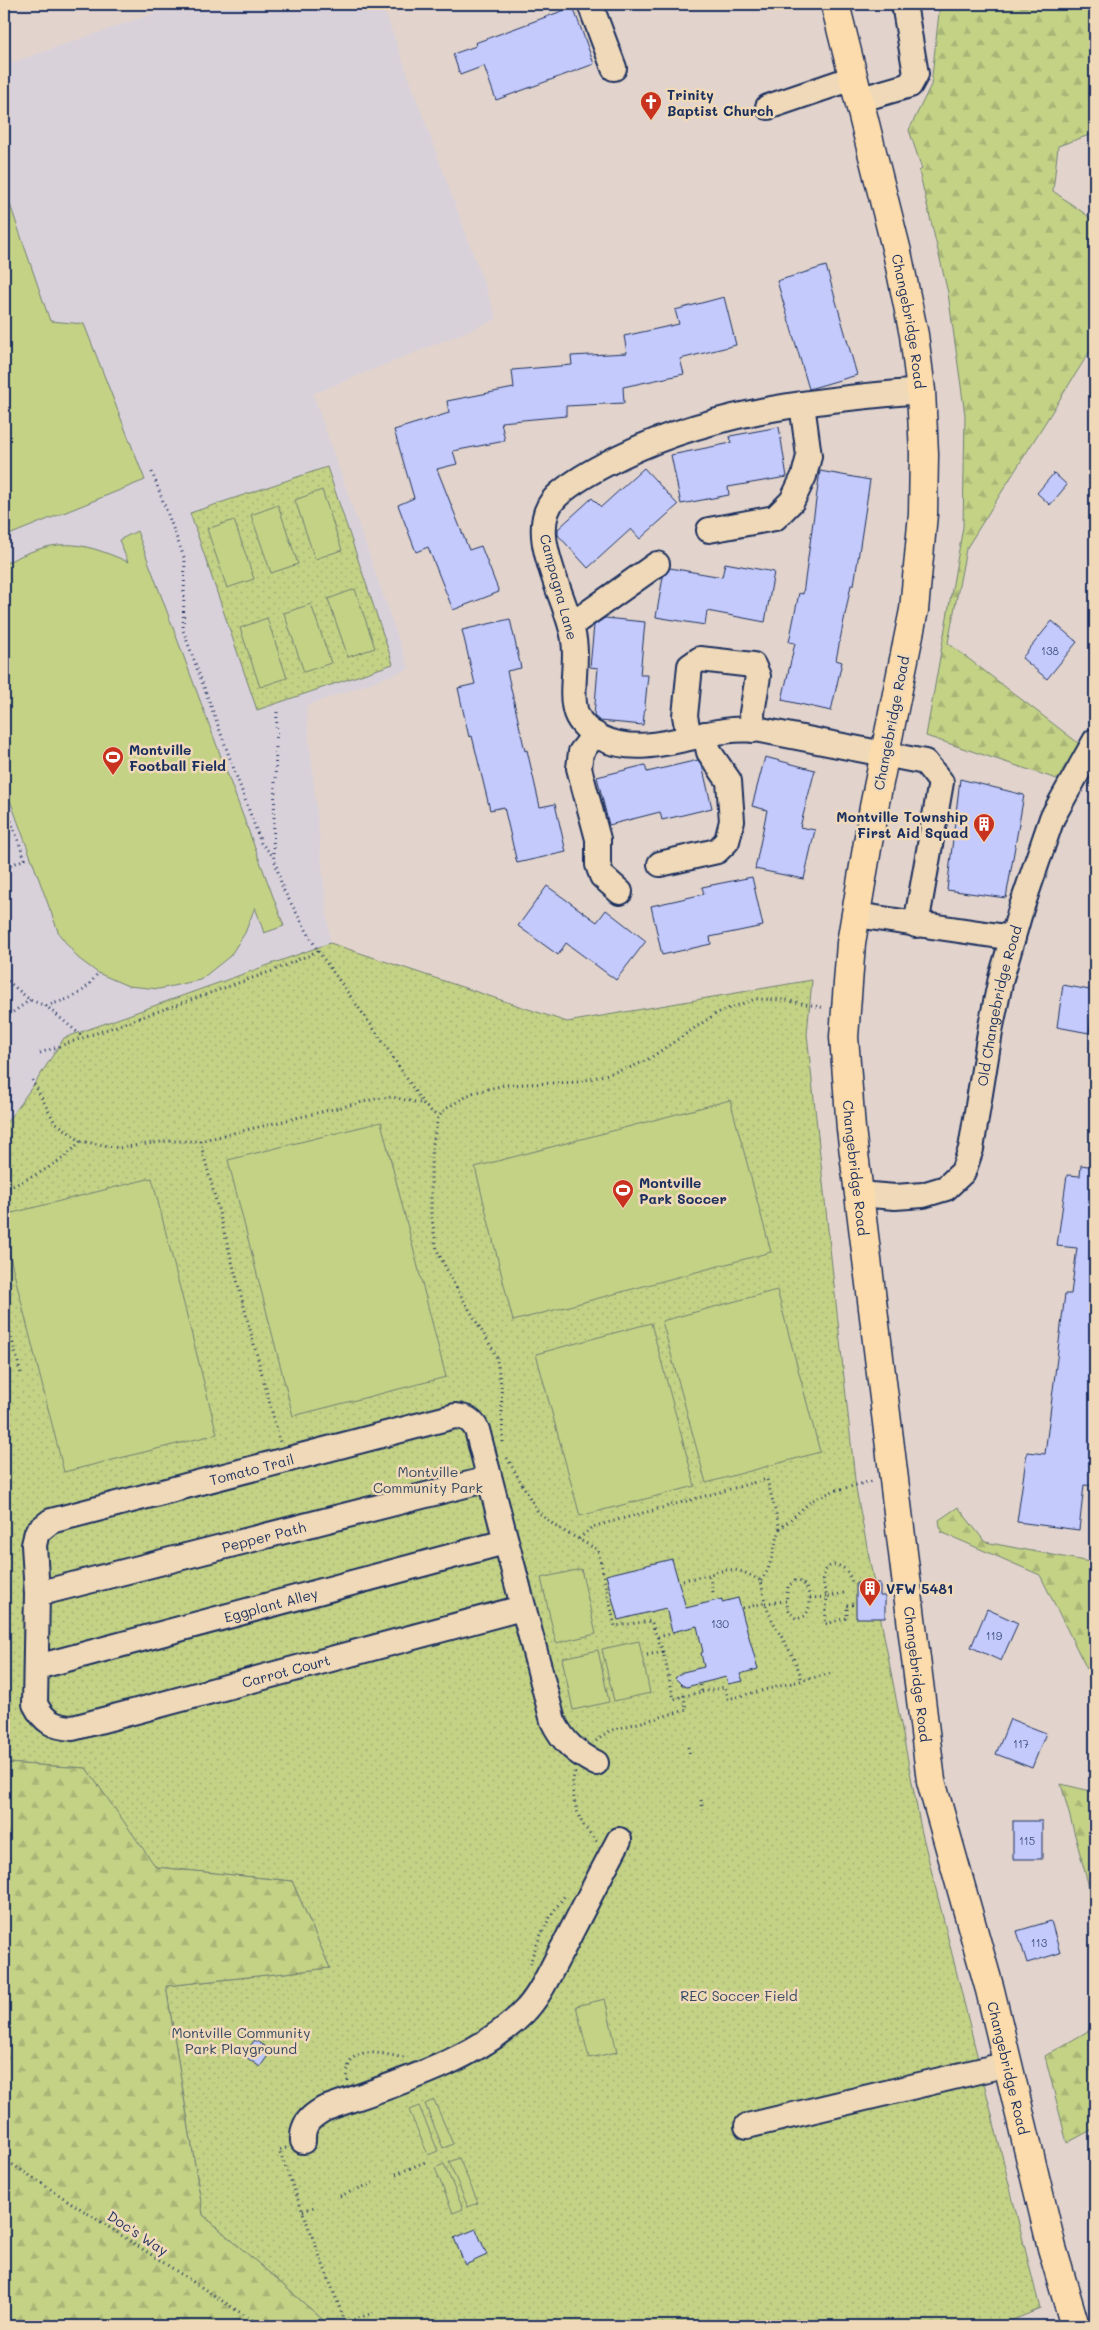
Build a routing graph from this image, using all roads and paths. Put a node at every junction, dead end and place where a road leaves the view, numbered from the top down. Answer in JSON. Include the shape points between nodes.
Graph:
{"nodes":[{"id":1,"x":590,"y":4,"type":"edge"},
{"id":2,"x":836,"y":4,"type":"edge"},
{"id":3,"x":904,"y":4,"type":"edge"},
{"id":4,"x":614,"y":68,"type":"dead end"},
{"id":5,"x":856,"y":89,"type":"junction"},
{"id":6,"x":768,"y":107,"type":"dead end"},
{"id":7,"x":921,"y":391,"type":"junction"},
{"id":8,"x":802,"y":404,"type":"junction"},
{"id":9,"x":152,"y":472,"type":"dead end"},
{"id":10,"x":709,"y":530,"type":"dead end"},
{"id":11,"x":657,"y":564,"type":"dead end"},
{"id":12,"x":571,"y":625,"type":"junction"},
{"id":13,"x":277,"y":712,"type":"dead end"},
{"id":14,"x":753,"y":730,"type":"junction"},
{"id":15,"x":595,"y":734,"type":"junction"},
{"id":16,"x":697,"y":736,"type":"junction"},
{"id":17,"x":1095,"y":741,"type":"edge"},
{"id":18,"x":885,"y":754,"type":"junction"},
{"id":19,"x":4,"y":802,"type":"edge"},
{"id":20,"x":273,"y":855,"type":"junction"},
{"id":21,"x":660,"y":864,"type":"dead end"},
{"id":22,"x":4,"y":868,"type":"edge"},
{"id":23,"x":620,"y":892,"type":"dead end"},
{"id":24,"x":856,"y":915,"type":"junction"},
{"id":25,"x":916,"y":925,"type":"junction"},
{"id":26,"x":1013,"y":938,"type":"junction"},
{"id":27,"x":318,"y":951,"type":"junction"},
{"id":28,"x":98,"y":972,"type":"dead end"},
{"id":29,"x":4,"y":978,"type":"edge"},
{"id":30,"x":30,"y":1000,"type":"junction"},
{"id":31,"x":46,"y":1006,"type":"junction"},
{"id":32,"x":829,"y":1009,"type":"dead end"},
{"id":33,"x":9,"y":1015,"type":"dead end"},
{"id":34,"x":83,"y":1037,"type":"junction"},
{"id":35,"x":40,"y":1053,"type":"dead end"},
{"id":36,"x":32,"y":1080,"type":"dead end"},
{"id":37,"x":424,"y":1104,"type":"junction"},
{"id":38,"x":438,"y":1117,"type":"junction"},
{"id":39,"x":80,"y":1141,"type":"junction"},
{"id":40,"x":200,"y":1141,"type":"junction"},
{"id":41,"x":4,"y":1190,"type":"edge"},
{"id":42,"x":859,"y":1194,"type":"junction"},
{"id":43,"x":4,"y":1309,"type":"edge"},
{"id":44,"x":21,"y":1374,"type":"dead end"},
{"id":45,"x":285,"y":1459,"type":"junction"},
{"id":46,"x":490,"y":1479,"type":"junction"},
{"id":47,"x":875,"y":1480,"type":"dead end"},
{"id":48,"x":780,"y":1529,"type":"junction"},
{"id":49,"x":579,"y":1538,"type":"junction"},
{"id":50,"x":505,"y":1542,"type":"junction"},
{"id":51,"x":708,"y":1575,"type":"junction"},
{"id":52,"x":683,"y":1580,"type":"dead end"},
{"id":53,"x":761,"y":1581,"type":"junction"},
{"id":54,"x":852,"y":1585,"type":"dead end"},
{"id":55,"x":713,"y":1592,"type":"dead end"},
{"id":56,"x":844,"y":1593,"type":"dead end"},
{"id":57,"x":37,"y":1594,"type":"junction"},
{"id":58,"x":826,"y":1596,"type":"junction"},
{"id":59,"x":810,"y":1598,"type":"junction"},
{"id":60,"x":786,"y":1601,"type":"junction"},
{"id":61,"x":765,"y":1603,"type":"junction"},
{"id":62,"x":853,"y":1605,"type":"dead end"},
{"id":63,"x":522,"y":1608,"type":"junction"},
{"id":64,"x":743,"y":1608,"type":"dead end"},
{"id":65,"x":678,"y":1632,"type":"dead end"},
{"id":66,"x":658,"y":1637,"type":"junction"},
{"id":67,"x":663,"y":1652,"type":"junction"},
{"id":68,"x":647,"y":1655,"type":"dead end"},
{"id":69,"x":36,"y":1668,"type":"junction"},
{"id":70,"x":832,"y":1673,"type":"dead end"},
{"id":71,"x":802,"y":1681,"type":"junction"},
{"id":72,"x":700,"y":1685,"type":"dead end"},
{"id":73,"x":702,"y":1692,"type":"junction"},
{"id":74,"x":684,"y":1696,"type":"junction"},
{"id":75,"x":688,"y":1747,"type":"dead end"},
{"id":76,"x":690,"y":1755,"type":"dead end"},
{"id":77,"x":589,"y":1760,"type":"junction"},
{"id":78,"x":700,"y":1800,"type":"dead end"},
{"id":79,"x":703,"y":1810,"type":"dead end"},
{"id":80,"x":619,"y":1840,"type":"dead end"},
{"id":81,"x":593,"y":1849,"type":"dead end"},
{"id":82,"x":567,"y":1893,"type":"dead end"},
{"id":83,"x":529,"y":1966,"type":"dead end"},
{"id":84,"x":414,"y":2059,"type":"dead end"},
{"id":85,"x":1008,"y":2064,"type":"junction"},
{"id":86,"x":355,"y":2101,"type":"junction"},
{"id":87,"x":747,"y":2126,"type":"dead end"},
{"id":88,"x":299,"y":2143,"type":"joint"},
{"id":89,"x":4,"y":2159,"type":"edge"},
{"id":90,"x":426,"y":2162,"type":"dead end"},
{"id":91,"x":396,"y":2174,"type":"dead end"},
{"id":92,"x":372,"y":2183,"type":"dead end"},
{"id":93,"x":340,"y":2196,"type":"dead end"},
{"id":94,"x":316,"y":2206,"type":"dead end"},
{"id":95,"x":302,"y":2211,"type":"junction"},
{"id":96,"x":373,"y":2313,"type":"dead end"},
{"id":97,"x":344,"y":2319,"type":"dead end"},
{"id":98,"x":261,"y":2326,"type":"edge"},
{"id":99,"x":335,"y":2326,"type":"edge"},
{"id":100,"x":1075,"y":2326,"type":"edge"}],
"edges":[{"from":1,"to":4,"type":"street"},
{"from":2,"to":5,"type":"main road","name":"Changebridge Road"},
{"from":3,"to":5,"type":"street","via":[[916,74],[910,85]]},
{"from":5,"to":6,"type":"street"},
{"from":5,"to":7,"type":"main road","name":"Changebridge Road","via":[[914,334]]},
{"from":7,"to":8,"type":"street","name":"Campagna Lane"},
{"from":7,"to":18,"type":"main road","name":"Changebridge Road","via":[[924,454],[920,562],[914,610]]},
{"from":8,"to":10,"type":"street","via":[[809,456],[792,502],[775,518]]},
{"from":8,"to":12,"type":"street","name":"Campagna Lane","via":[[761,410],[661,437],[576,481],[556,497],[543,517],[542,529]]},
{"from":9,"to":20,"type":"path","via":[[185,560],[183,630],[261,843]]},
{"from":11,"to":12,"type":"street"},
{"from":12,"to":15,"type":"street","name":"Campagna Lane","via":[[575,653],[575,712],[581,723]]},
{"from":13,"to":20,"type":"path"},
{"from":14,"to":16,"type":"street","name":"Campagna Lane"},
{"from":14,"to":16,"type":"street","via":[[758,676],[752,665],[700,659],[690,666],[685,716]]},
{"from":14,"to":18,"type":"street","name":"Campagna Lane"},
{"from":15,"to":16,"type":"street","name":"Campagna Lane","via":[[611,742],[634,746]]},
{"from":15,"to":23,"type":"street","via":[[581,752],[579,768],[598,839],[598,865],[602,876]]},
{"from":16,"to":21,"type":"street","via":[[728,781],[732,821],[727,841],[717,851]]},
{"from":17,"to":26,"type":"street","name":"Old Changebridge Road","via":[[1052,818]]},
{"from":18,"to":24,"type":"main road","name":"Changebridge Road"},
{"from":18,"to":25,"type":"street","name":"Campagna Lane","via":[[925,762],[941,782]]},
{"from":19,"to":22,"type":"path","via":[[24,859]]},
{"from":20,"to":27,"type":"path","via":[[283,889]]},
{"from":24,"to":25,"type":"street"},
{"from":24,"to":42,"type":"main road","name":"Changebridge Road","via":[[844,1037]]},
{"from":25,"to":26,"type":"street"},
{"from":26,"to":42,"type":"street","name":"Old Changebridge Road","via":[[991,1026],[972,1149],[963,1172],[946,1188],[923,1195]]},
{"from":27,"to":34,"type":"path","via":[[275,970]]},
{"from":27,"to":37,"type":"path"},
{"from":28,"to":31,"type":"path","via":[[86,990]]},
{"from":29,"to":30,"type":"path"},
{"from":30,"to":31,"type":"path"},
{"from":30,"to":33,"type":"path"},
{"from":31,"to":34,"type":"path"},
{"from":32,"to":38,"type":"path","via":[[786,1000],[755,1000],[717,1013],[647,1060],[629,1068],[579,1082],[504,1086],[472,1093]]},
{"from":34,"to":35,"type":"path"},
{"from":36,"to":39,"type":"path","via":[[54,1122]]},
{"from":37,"to":38,"type":"path"},
{"from":37,"to":40,"type":"path","via":[[392,1097],[375,1099]]},
{"from":38,"to":49,"type":"path","via":[[431,1154],[431,1213],[437,1250],[496,1355],[501,1385],[503,1451],[538,1512],[554,1526]]},
{"from":39,"to":40,"type":"path","via":[[119,1148],[168,1141]]},
{"from":39,"to":41,"type":"path","via":[[72,1151]]},
{"from":40,"to":45,"type":"path"},
{"from":42,"to":85,"type":"main road","name":"Changebridge Road","via":[[931,1781]]},
{"from":43,"to":44,"type":"path"},
{"from":45,"to":46,"type":"street","name":"Tomato Trail","via":[[455,1416],[469,1419],[477,1430]]},
{"from":45,"to":57,"type":"street","name":"Tomato Trail","via":[[51,1522],[37,1532],[34,1545]]},
{"from":46,"to":50,"type":"street"},
{"from":46,"to":57,"type":"street","name":"Pepper Path"},
{"from":47,"to":48,"type":"path","via":[[833,1491],[811,1501]]},
{"from":48,"to":49,"type":"path","via":[[767,1479],[592,1527]]},
{"from":48,"to":53,"type":"path","via":[[768,1570]]},
{"from":49,"to":66,"type":"path","via":[[598,1550],[615,1626],[651,1621]]},
{"from":50,"to":63,"type":"street"},
{"from":50,"to":69,"type":"street","name":"Eggplant Alley"},
{"from":51,"to":52,"type":"path"},
{"from":51,"to":53,"type":"path","via":[[725,1568]]},
{"from":51,"to":55,"type":"path"},
{"from":53,"to":61,"type":"path"},
{"from":54,"to":58,"type":"path","via":[[846,1569],[839,1566],[826,1568],[822,1579]]},
{"from":56,"to":58,"type":"path"},
{"from":57,"to":69,"type":"street"},
{"from":58,"to":59,"type":"path"},
{"from":58,"to":62,"type":"path","via":[[825,1624],[848,1618],[847,1605]]},
{"from":59,"to":60,"type":"path","via":[[802,1582],[795,1581],[788,1586]]},
{"from":59,"to":60,"type":"path","via":[[806,1616],[797,1619],[792,1617]]},
{"from":60,"to":61,"type":"path"},
{"from":61,"to":64,"type":"path"},
{"from":61,"to":71,"type":"path","via":[[772,1623],[798,1666]]},
{"from":63,"to":69,"type":"street","name":"Carrot Court","via":[[73,1728],[50,1724],[43,1719],[35,1704]]},
{"from":63,"to":77,"type":"street","via":[[554,1721],[565,1740]]},
{"from":65,"to":66,"type":"path"},
{"from":66,"to":67,"type":"path"},
{"from":67,"to":68,"type":"path"},
{"from":67,"to":74,"type":"path","via":[[674,1699]]},
{"from":70,"to":71,"type":"path"},
{"from":71,"to":73,"type":"path","via":[[728,1699],[725,1687]]},
{"from":72,"to":73,"type":"path"},
{"from":73,"to":74,"type":"path"},
{"from":74,"to":77,"type":"path","via":[[686,1710],[600,1736]]},
{"from":75,"to":76,"type":"path"},
{"from":77,"to":81,"type":"path","via":[[572,1778],[583,1825],[597,1841]]},
{"from":78,"to":79,"type":"path"},
{"from":80,"to":86,"type":"street","via":[[543,1985],[525,2011],[483,2045]]},
{"from":82,"to":83,"type":"path","via":[[550,1915]]},
{"from":84,"to":86,"type":"path","via":[[368,2052],[351,2059],[348,2067]]},
{"from":85,"to":87,"type":"street"},
{"from":85,"to":100,"type":"main road","name":"Changebridge Road","via":[[1052,2248]]},
{"from":86,"to":88,"type":"street","via":[[310,2117]]},
{"from":88,"to":95,"type":"path","via":[[279,2150]]},
{"from":89,"to":98,"type":"path","name":"Doc's Way"},
{"from":90,"to":91,"type":"path"},
{"from":92,"to":93,"type":"path"},
{"from":94,"to":95,"type":"path"},
{"from":95,"to":97,"type":"path"},
{"from":96,"to":99,"type":"path"}]}
